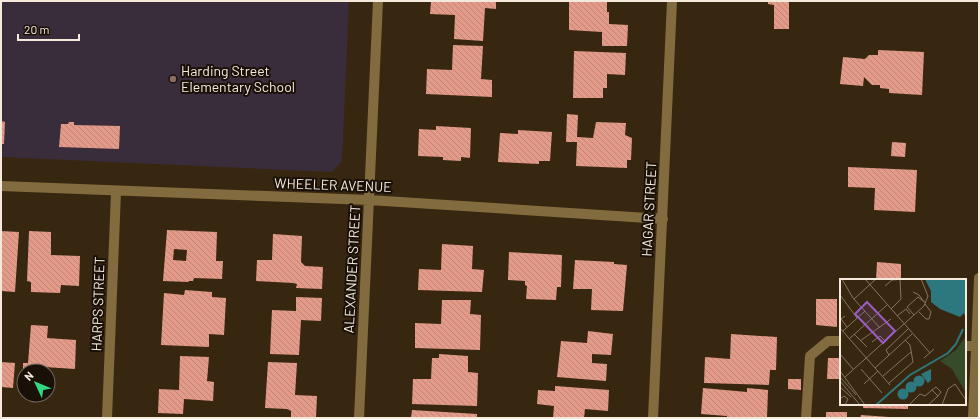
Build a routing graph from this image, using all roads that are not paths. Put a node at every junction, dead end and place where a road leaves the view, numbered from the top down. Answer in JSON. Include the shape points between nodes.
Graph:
{"nodes":[{"id":1,"x":378,"y":1,"type":"edge"},
{"id":2,"x":672,"y":1,"type":"edge"},
{"id":3,"x":1,"y":186,"type":"edge"},
{"id":4,"x":116,"y":192,"type":"junction"},
{"id":5,"x":369,"y":200,"type":"junction"},
{"id":6,"x":663,"y":219,"type":"junction"},
{"id":7,"x":979,"y":278,"type":"edge"},
{"id":8,"x":840,"y":341,"type":"edge"},
{"id":9,"x":966,"y":346,"type":"edge"},
{"id":10,"x":976,"y":346,"type":"junction"},
{"id":11,"x":107,"y":418,"type":"edge"},
{"id":12,"x":359,"y":418,"type":"edge"},
{"id":13,"x":653,"y":418,"type":"edge"},
{"id":14,"x":806,"y":418,"type":"edge"},
{"id":15,"x":973,"y":418,"type":"edge"}],
"edges":[{"from":1,"to":5,"type":"street","name":"ALEXANDER STREET"},
{"from":2,"to":6,"type":"street","name":"HAGAR STREET"},
{"from":3,"to":4,"type":"street","name":"WHEELER AVENUE"},
{"from":4,"to":5,"type":"street","name":"WHEELER AVENUE"},
{"from":4,"to":11,"type":"street","name":"HARPS STREET"},
{"from":5,"to":6,"type":"street","name":"WHEELER AVENUE"},
{"from":5,"to":12,"type":"street","name":"ALEXANDER STREET"},
{"from":6,"to":13,"type":"street","name":"HAGAR STREET"},
{"from":7,"to":10,"type":"street"},
{"from":8,"to":14,"type":"street","via":[[828,340],[810,356]]},
{"from":9,"to":10,"type":"street"},
{"from":10,"to":15,"type":"street"}]}
